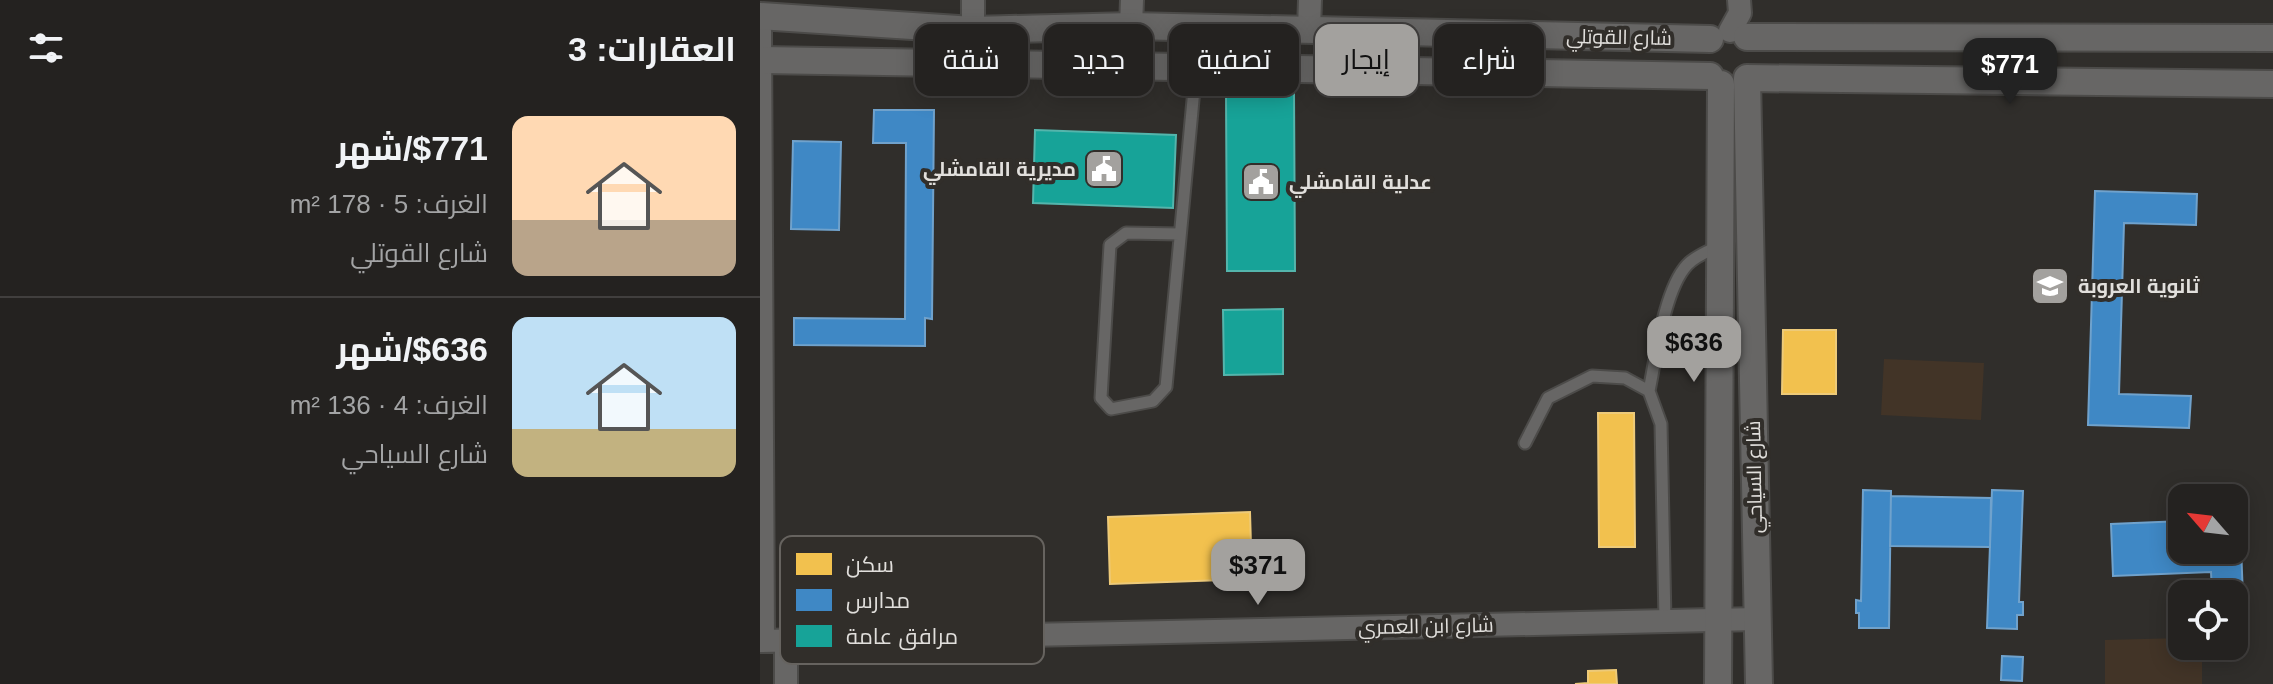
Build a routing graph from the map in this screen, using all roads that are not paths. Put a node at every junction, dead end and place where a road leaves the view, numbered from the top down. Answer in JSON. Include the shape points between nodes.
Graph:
{"nodes":[{"id":1,"x":973,"y":0,"type":"edge"},
{"id":2,"x":1310,"y":0,"type":"edge"},
{"id":3,"x":1739,"y":0,"type":"edge"},
{"id":4,"x":1132,"y":13,"type":"edge"},
{"id":5,"x":760,"y":16,"type":"edge"},
{"id":6,"x":973,"y":24,"type":"edge"},
{"id":7,"x":1028,"y":24,"type":"edge"},
{"id":8,"x":915,"y":26,"type":"edge"},
{"id":9,"x":1309,"y":30,"type":"junction"},
{"id":10,"x":760,"y":31,"type":"edge"},
{"id":11,"x":1729,"y":36,"type":"junction"},
{"id":12,"x":2273,"y":38,"type":"edge"},
{"id":13,"x":760,"y":60,"type":"edge"},
{"id":14,"x":1169,"y":68,"type":"edge"},
{"id":15,"x":1299,"y":70,"type":"edge"},
{"id":16,"x":1726,"y":79,"type":"junction"},
{"id":17,"x":2273,"y":84,"type":"edge"},
{"id":18,"x":1193,"y":96,"type":"edge"},
{"id":19,"x":1180,"y":234,"type":"junction"},
{"id":20,"x":1720,"y":246,"type":"junction"},
{"id":21,"x":1649,"y":391,"type":"junction"},
{"id":22,"x":1525,"y":443,"type":"dead end"},
{"id":23,"x":1717,"y":619,"type":"junction"},
{"id":24,"x":1757,"y":619,"type":"junction"},
{"id":25,"x":1665,"y":621,"type":"junction"},
{"id":26,"x":1044,"y":635,"type":"edge"},
{"id":27,"x":761,"y":641,"type":"edge"},
{"id":28,"x":1718,"y":684,"type":"edge"},
{"id":29,"x":1759,"y":684,"type":"edge"}],
"edges":[{"from":1,"to":6,"type":"street"},
{"from":2,"to":9,"type":"street"},
{"from":3,"to":11,"type":"street","via":[[1740,13]]},
{"from":4,"to":7,"type":"street","name":"شارع القوتلي"},
{"from":4,"to":9,"type":"street","name":"شارع القوتلي"},
{"from":5,"to":8,"type":"street","name":"شارع القوتلي"},
{"from":9,"to":11,"type":"street","name":"شارع القوتلي"},
{"from":10,"to":13,"type":"street"},
{"from":11,"to":12,"type":"street","name":"شارع القوتلي"},
{"from":11,"to":16,"type":"street","via":[[1704,48],[1703,58],[1704,68]]},
{"from":11,"to":16,"type":"street","via":[[1753,45],[1756,62]]},
{"from":13,"to":14,"type":"street","name":"شارع القوتلي"},
{"from":13,"to":27,"type":"street"},
{"from":15,"to":16,"type":"street","name":"شارع القوتلي"},
{"from":16,"to":17,"type":"street","name":"شارع القوتلي"},
{"from":16,"to":20,"type":"street","name":"شارع السياحي"},
{"from":16,"to":24,"type":"street","name":"شارع السياحي"},
{"from":18,"to":19,"type":"lane"},
{"from":19,"to":19,"type":"lane","via":[[1166,387],[1153,401],[1111,409],[1101,398],[1110,245],[1126,233]]},
{"from":20,"to":21,"type":"lane","via":[[1689,262],[1679,276],[1664,316]]},
{"from":20,"to":23,"type":"street","name":"شارع السياحي"},
{"from":21,"to":22,"type":"lane","via":[[1625,378],[1592,376],[1548,398]]},
{"from":21,"to":25,"type":"lane","via":[[1661,424]]},
{"from":23,"to":24,"type":"street","name":"شارع ابن العمري"},
{"from":23,"to":25,"type":"street","name":"شارع ابن العمري"},
{"from":23,"to":28,"type":"street","name":"شارع السياحي"},
{"from":24,"to":29,"type":"street","name":"شارع السياحي"},
{"from":25,"to":26,"type":"street","name":"شارع ابن العمري"}]}
